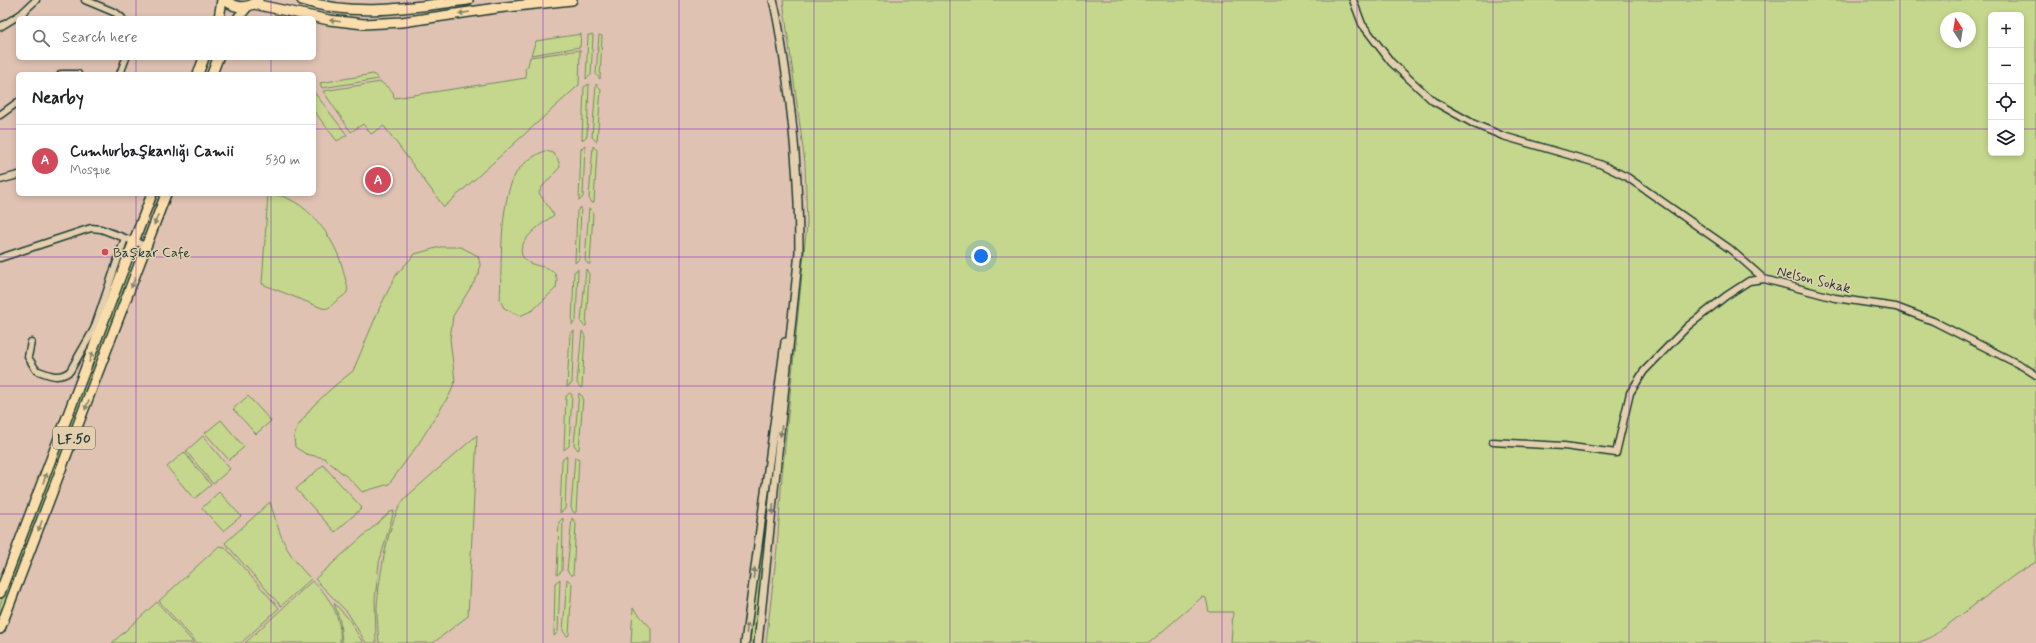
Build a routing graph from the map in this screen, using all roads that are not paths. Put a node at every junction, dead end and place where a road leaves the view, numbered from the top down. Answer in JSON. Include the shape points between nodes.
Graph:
{"nodes":[{"id":1,"x":36,"y":0,"type":"edge"},
{"id":2,"x":85,"y":0,"type":"edge"},
{"id":3,"x":222,"y":0,"type":"edge"},
{"id":4,"x":225,"y":0,"type":"edge"},
{"id":5,"x":302,"y":0,"type":"edge"},
{"id":6,"x":468,"y":0,"type":"edge"},
{"id":7,"x":572,"y":0,"type":"edge"},
{"id":8,"x":773,"y":0,"type":"edge"},
{"id":9,"x":778,"y":0,"type":"edge"},
{"id":10,"x":1353,"y":0,"type":"edge"},
{"id":11,"x":254,"y":4,"type":"edge"},
{"id":12,"x":18,"y":16,"type":"edge"},
{"id":13,"x":120,"y":16,"type":"edge"},
{"id":14,"x":219,"y":16,"type":"edge"},
{"id":15,"x":240,"y":16,"type":"edge"},
{"id":16,"x":310,"y":16,"type":"edge"},
{"id":17,"x":16,"y":17,"type":"edge"},
{"id":18,"x":316,"y":17,"type":"edge"},
{"id":19,"x":0,"y":27,"type":"edge"},
{"id":20,"x":125,"y":60,"type":"edge"},
{"id":21,"x":203,"y":60,"type":"edge"},
{"id":22,"x":217,"y":60,"type":"edge"},
{"id":23,"x":121,"y":72,"type":"edge"},
{"id":24,"x":199,"y":72,"type":"edge"},
{"id":25,"x":213,"y":72,"type":"edge"},
{"id":26,"x":786,"y":74,"type":"junction"},
{"id":27,"x":16,"y":103,"type":"edge"},
{"id":28,"x":0,"y":115,"type":"edge"},
{"id":29,"x":16,"y":176,"type":"edge"},
{"id":30,"x":0,"y":180,"type":"edge"},
{"id":31,"x":151,"y":196,"type":"edge"},
{"id":32,"x":165,"y":196,"type":"edge"},
{"id":33,"x":799,"y":225,"type":"junction"},
{"id":34,"x":129,"y":240,"type":"junction"},
{"id":35,"x":146,"y":246,"type":"junction"},
{"id":36,"x":0,"y":258,"type":"edge"},
{"id":37,"x":1764,"y":279,"type":"junction"},
{"id":38,"x":31,"y":342,"type":"dead end"},
{"id":39,"x":2036,"y":375,"type":"edge"},
{"id":40,"x":1493,"y":442,"type":"dead end"},
{"id":41,"x":0,"y":593,"type":"edge"},
{"id":42,"x":0,"y":629,"type":"edge"},
{"id":43,"x":746,"y":643,"type":"edge"},
{"id":44,"x":758,"y":643,"type":"edge"}],
"edges":[{"from":1,"to":12,"type":"street"},
{"from":2,"to":13,"type":"street"},
{"from":3,"to":14,"type":"main road"},
{"from":4,"to":11,"type":"main road","via":[[236,6]]},
{"from":5,"to":6,"type":"main road","via":[[322,6],[373,11]]},
{"from":7,"to":18,"type":"main road","one_way":true,"via":[[402,22],[364,24]]},
{"from":8,"to":26,"type":"street"},
{"from":9,"to":26,"type":"street"},
{"from":10,"to":37,"type":"street","via":[[1362,24],[1391,62],[1433,101],[1474,124],[1503,136],[1600,164],[1628,177],[1730,249]]},
{"from":11,"to":15,"type":"main road"},
{"from":16,"to":11,"type":"main road","one_way":true},
{"from":17,"to":19,"type":"street"},
{"from":20,"to":23,"type":"street"},
{"from":21,"to":24,"type":"main road"},
{"from":22,"to":25,"type":"main road"},
{"from":26,"to":33,"type":"street","via":[[798,169]]},
{"from":27,"to":28,"type":"street"},
{"from":29,"to":30,"type":"street"},
{"from":31,"to":34,"type":"main road","number":"LF.50"},
{"from":32,"to":35,"type":"main road","number":"LF.50","one_way":true},
{"from":43,"to":33,"type":"street","one_way":true},
{"from":33,"to":44,"type":"street","one_way":true,"via":[[799,252]]},
{"from":34,"to":35,"type":"street"},
{"from":34,"to":36,"type":"street","via":[[101,229],[91,228]]},
{"from":34,"to":38,"type":"street","via":[[94,328],[70,371],[57,376],[36,370],[28,357]]},
{"from":41,"to":34,"type":"main road","number":"LF.50","one_way":true,"via":[[70,412]]},
{"from":35,"to":42,"type":"main road","number":"LF.50","one_way":true},
{"from":37,"to":39,"type":"street","name":"Nelson Sokak","via":[[1835,298],[1896,307],[1933,321]]},
{"from":37,"to":40,"type":"street","name":"Nelson Sokak","via":[[1749,281],[1726,296],[1688,326],[1644,371],[1630,393],[1616,453],[1564,446]]}]}
